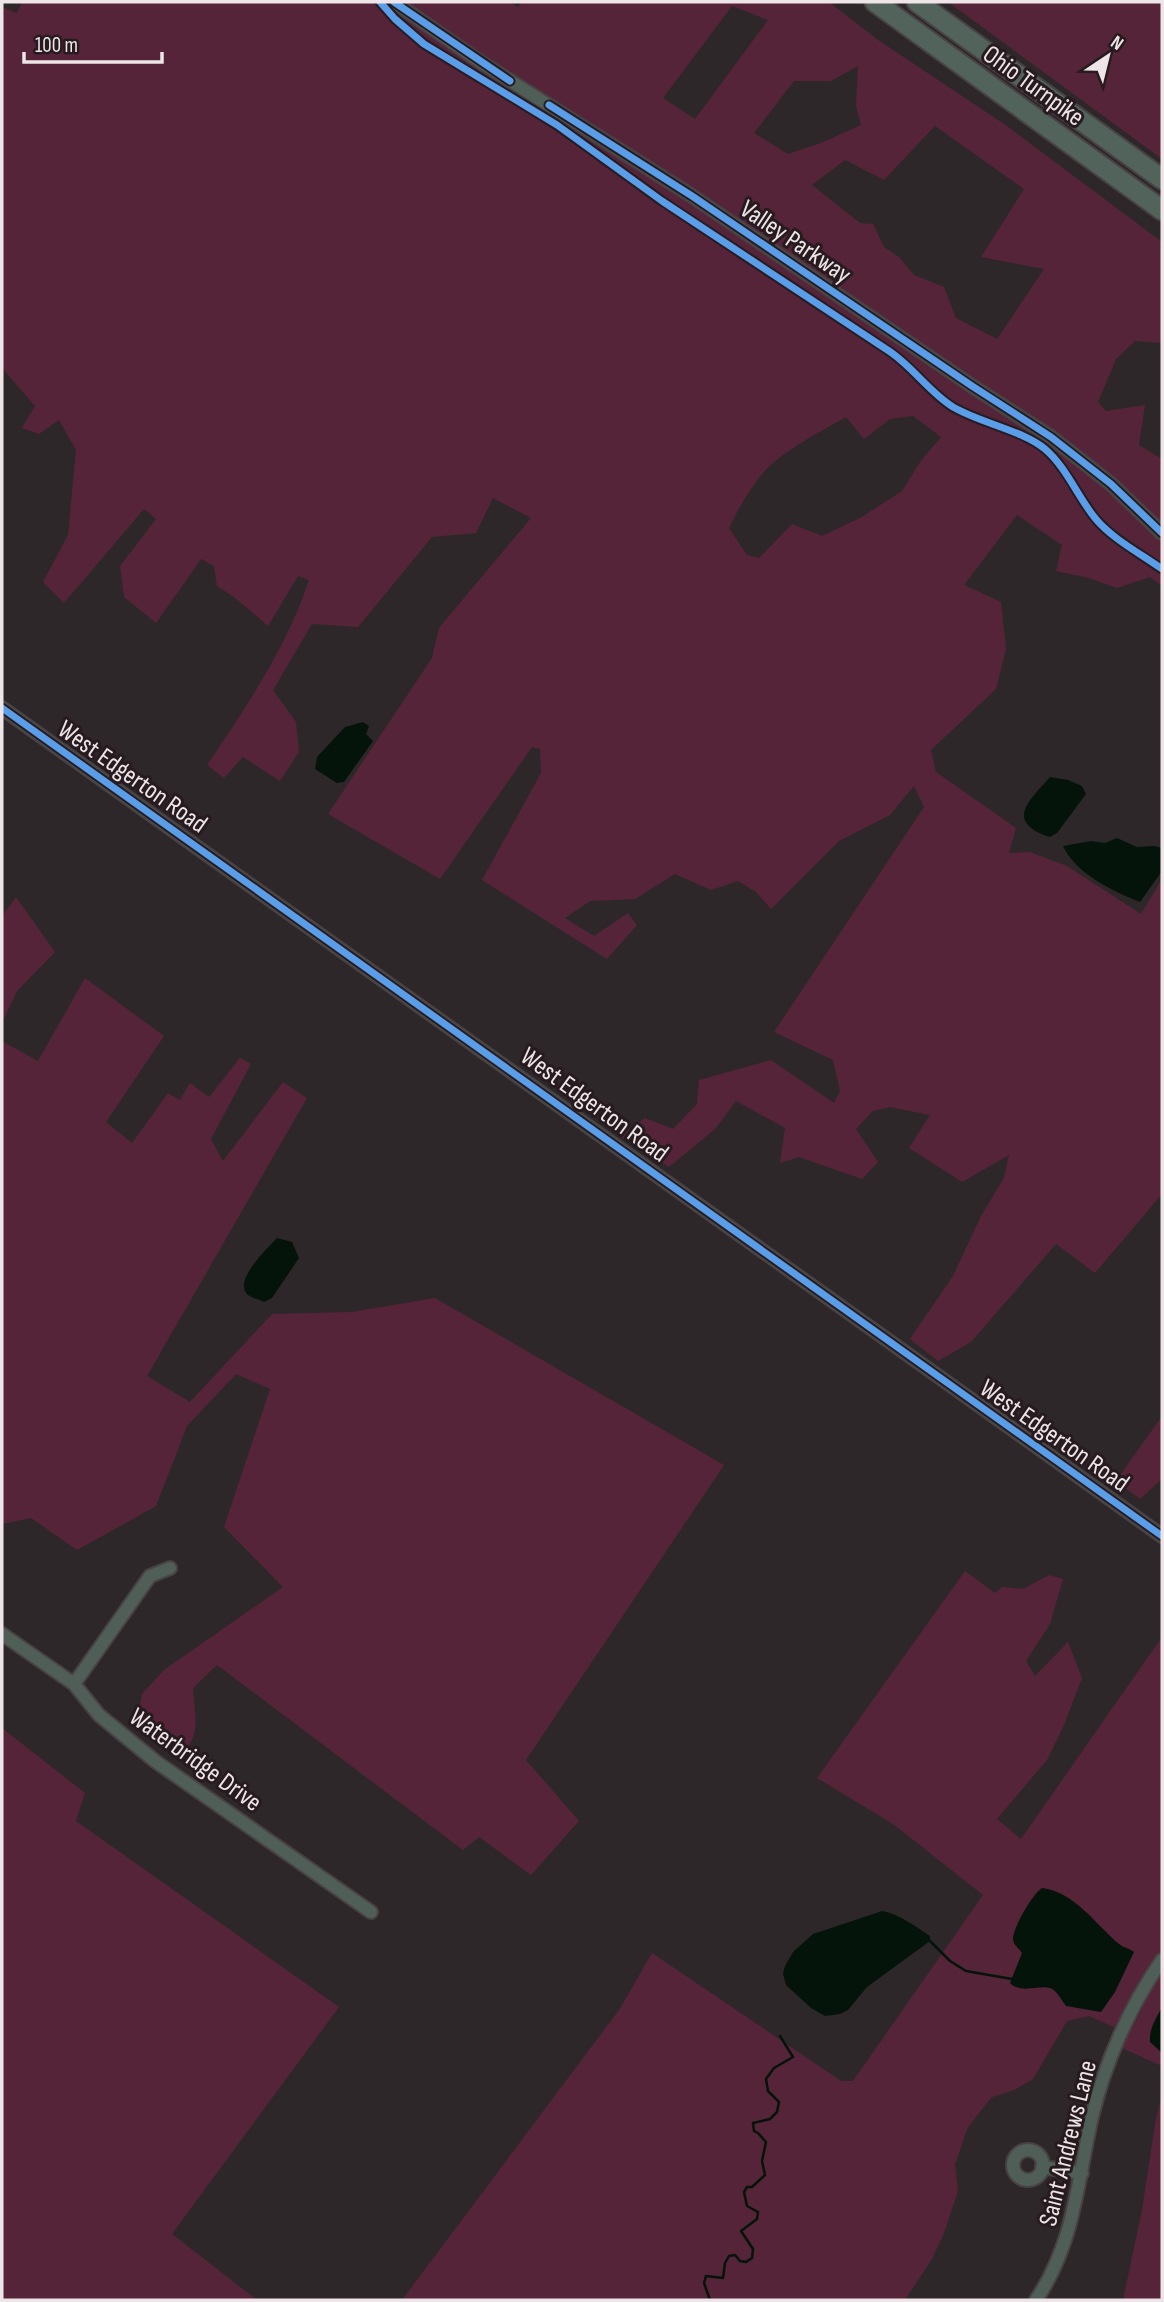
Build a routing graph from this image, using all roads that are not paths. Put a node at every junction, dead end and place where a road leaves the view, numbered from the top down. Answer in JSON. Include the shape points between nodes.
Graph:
{"nodes":[{"id":1,"x":394,"y":2,"type":"edge"},
{"id":2,"x":875,"y":2,"type":"edge"},
{"id":3,"x":917,"y":2,"type":"edge"},
{"id":4,"x":1162,"y":179,"type":"edge"},
{"id":5,"x":1162,"y":210,"type":"edge"},
{"id":6,"x":1162,"y":533,"type":"edge"},
{"id":7,"x":2,"y":709,"type":"edge"},
{"id":8,"x":1162,"y":1536,"type":"edge"},
{"id":9,"x":170,"y":1568,"type":"dead end"},
{"id":10,"x":2,"y":1634,"type":"edge"},
{"id":11,"x":74,"y":1684,"type":"junction"},
{"id":12,"x":371,"y":1912,"type":"dead end"},
{"id":13,"x":1162,"y":1960,"type":"edge"},
{"id":14,"x":1042,"y":2167,"type":"dead end"},
{"id":15,"x":1082,"y":2173,"type":"junction"},
{"id":16,"x":1036,"y":2300,"type":"edge"}],
"edges":[{"from":1,"to":6,"type":"street","name":"Valley Parkway","via":[[1051,437],[1111,484]]},
{"from":2,"to":5,"type":"highway","name":"Ohio Turnpike"},
{"from":3,"to":4,"type":"highway","name":"Ohio Turnpike"},
{"from":7,"to":8,"type":"street","name":"West Edgerton Road"},
{"from":9,"to":11,"type":"street","via":[[150,1576]]},
{"from":10,"to":11,"type":"street","name":"Waterbridge Drive"},
{"from":11,"to":12,"type":"street","name":"Waterbridge Drive","via":[[99,1715],[155,1761]]},
{"from":13,"to":15,"type":"street","name":"Saint Andrews Lane","via":[[1111,2059],[1092,2117]]},
{"from":14,"to":15,"type":"street"},
{"from":15,"to":16,"type":"street","name":"Saint Andrews Lane","via":[[1067,2238]]}]}
